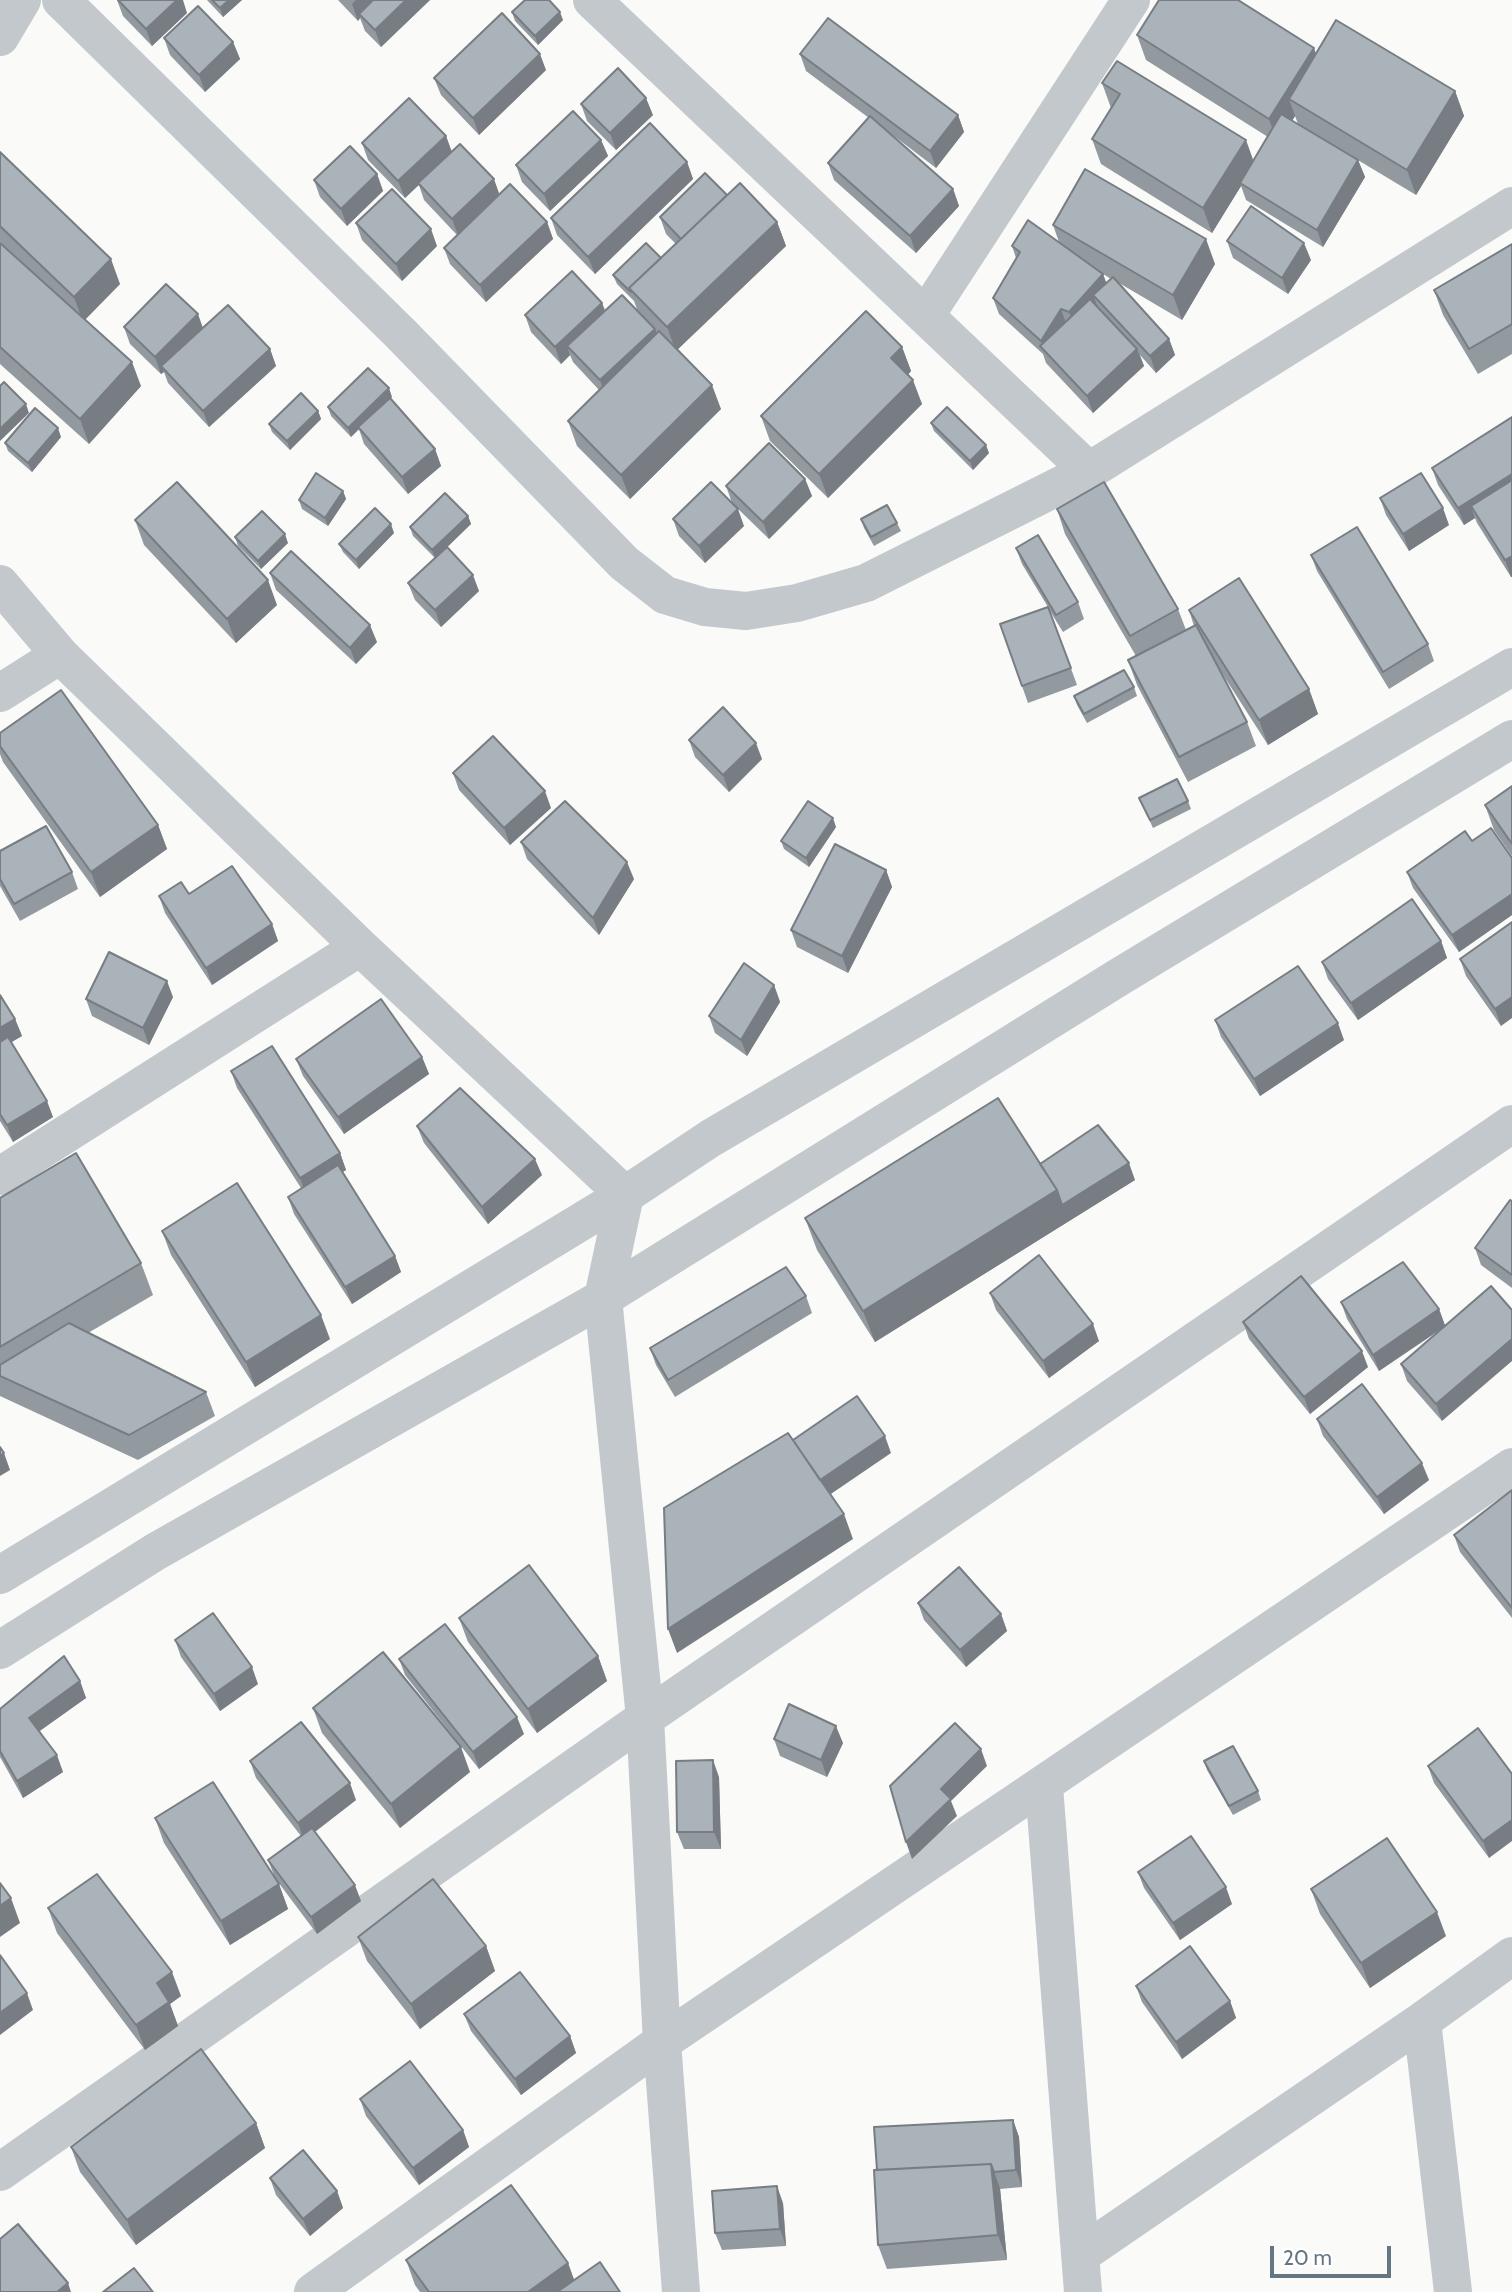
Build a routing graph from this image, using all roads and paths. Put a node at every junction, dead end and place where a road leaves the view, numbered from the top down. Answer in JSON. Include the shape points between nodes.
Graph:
{"nodes":[{"id":1,"x":22,"y":0,"type":"edge"},
{"id":2,"x":61,"y":0,"type":"edge"},
{"id":3,"x":592,"y":0,"type":"edge"},
{"id":4,"x":1131,"y":0,"type":"edge"},
{"id":5,"x":0,"y":37,"type":"edge"},
{"id":6,"x":1512,"y":206,"type":"edge"},
{"id":7,"x":926,"y":315,"type":"junction"},
{"id":8,"x":1089,"y":471,"type":"junction"},
{"id":9,"x":0,"y":584,"type":"edge"},
{"id":10,"x":61,"y":655,"type":"junction"},
{"id":11,"x":1512,"y":667,"type":"edge"},
{"id":12,"x":0,"y":693,"type":"edge"},
{"id":13,"x":1512,"y":739,"type":"edge"},
{"id":14,"x":360,"y":947,"type":"junction"},
{"id":15,"x":1512,"y":1124,"type":"edge"},
{"id":16,"x":0,"y":1176,"type":"edge"},
{"id":17,"x":625,"y":1195,"type":"junction"},
{"id":18,"x":603,"y":1298,"type":"junction"},
{"id":19,"x":1512,"y":1467,"type":"edge"},
{"id":20,"x":0,"y":1575,"type":"edge"},
{"id":21,"x":0,"y":1650,"type":"edge"},
{"id":22,"x":645,"y":1718,"type":"junction"},
{"id":23,"x":1044,"y":1786,"type":"junction"},
{"id":24,"x":1512,"y":1956,"type":"edge"},
{"id":25,"x":1422,"y":2021,"type":"junction"},
{"id":26,"x":662,"y":2042,"type":"junction"},
{"id":27,"x":0,"y":2172,"type":"edge"},
{"id":28,"x":1082,"y":2274,"type":"edge"},
{"id":29,"x":313,"y":2292,"type":"edge"},
{"id":30,"x":681,"y":2292,"type":"edge"},
{"id":31,"x":1453,"y":2292,"type":"edge"}],
"edges":[{"from":1,"to":5,"type":"street"},
{"from":2,"to":8,"type":"street","via":[[401,334],[624,563],[664,595],[705,607],[747,611],[797,603],[866,583]]},
{"from":3,"to":7,"type":"street"},
{"from":4,"to":7,"type":"street"},
{"from":6,"to":8,"type":"street"},
{"from":7,"to":8,"type":"street"},
{"from":9,"to":10,"type":"street"},
{"from":10,"to":12,"type":"street"},
{"from":10,"to":14,"type":"street"},
{"from":11,"to":17,"type":"street","via":[[711,1138]]},
{"from":13,"to":18,"type":"street"},
{"from":14,"to":16,"type":"street"},
{"from":14,"to":17,"type":"street"},
{"from":15,"to":22,"type":"street"},
{"from":17,"to":18,"type":"street"},
{"from":17,"to":20,"type":"street"},
{"from":18,"to":21,"type":"street","via":[[155,1552]]},
{"from":18,"to":22,"type":"street"},
{"from":19,"to":23,"type":"street"},
{"from":22,"to":26,"type":"street"},
{"from":22,"to":27,"type":"street"},
{"from":23,"to":26,"type":"street"},
{"from":23,"to":28,"type":"street"},
{"from":24,"to":25,"type":"street"},
{"from":25,"to":28,"type":"street"},
{"from":25,"to":31,"type":"street"},
{"from":26,"to":29,"type":"street"},
{"from":26,"to":30,"type":"street"}]}
